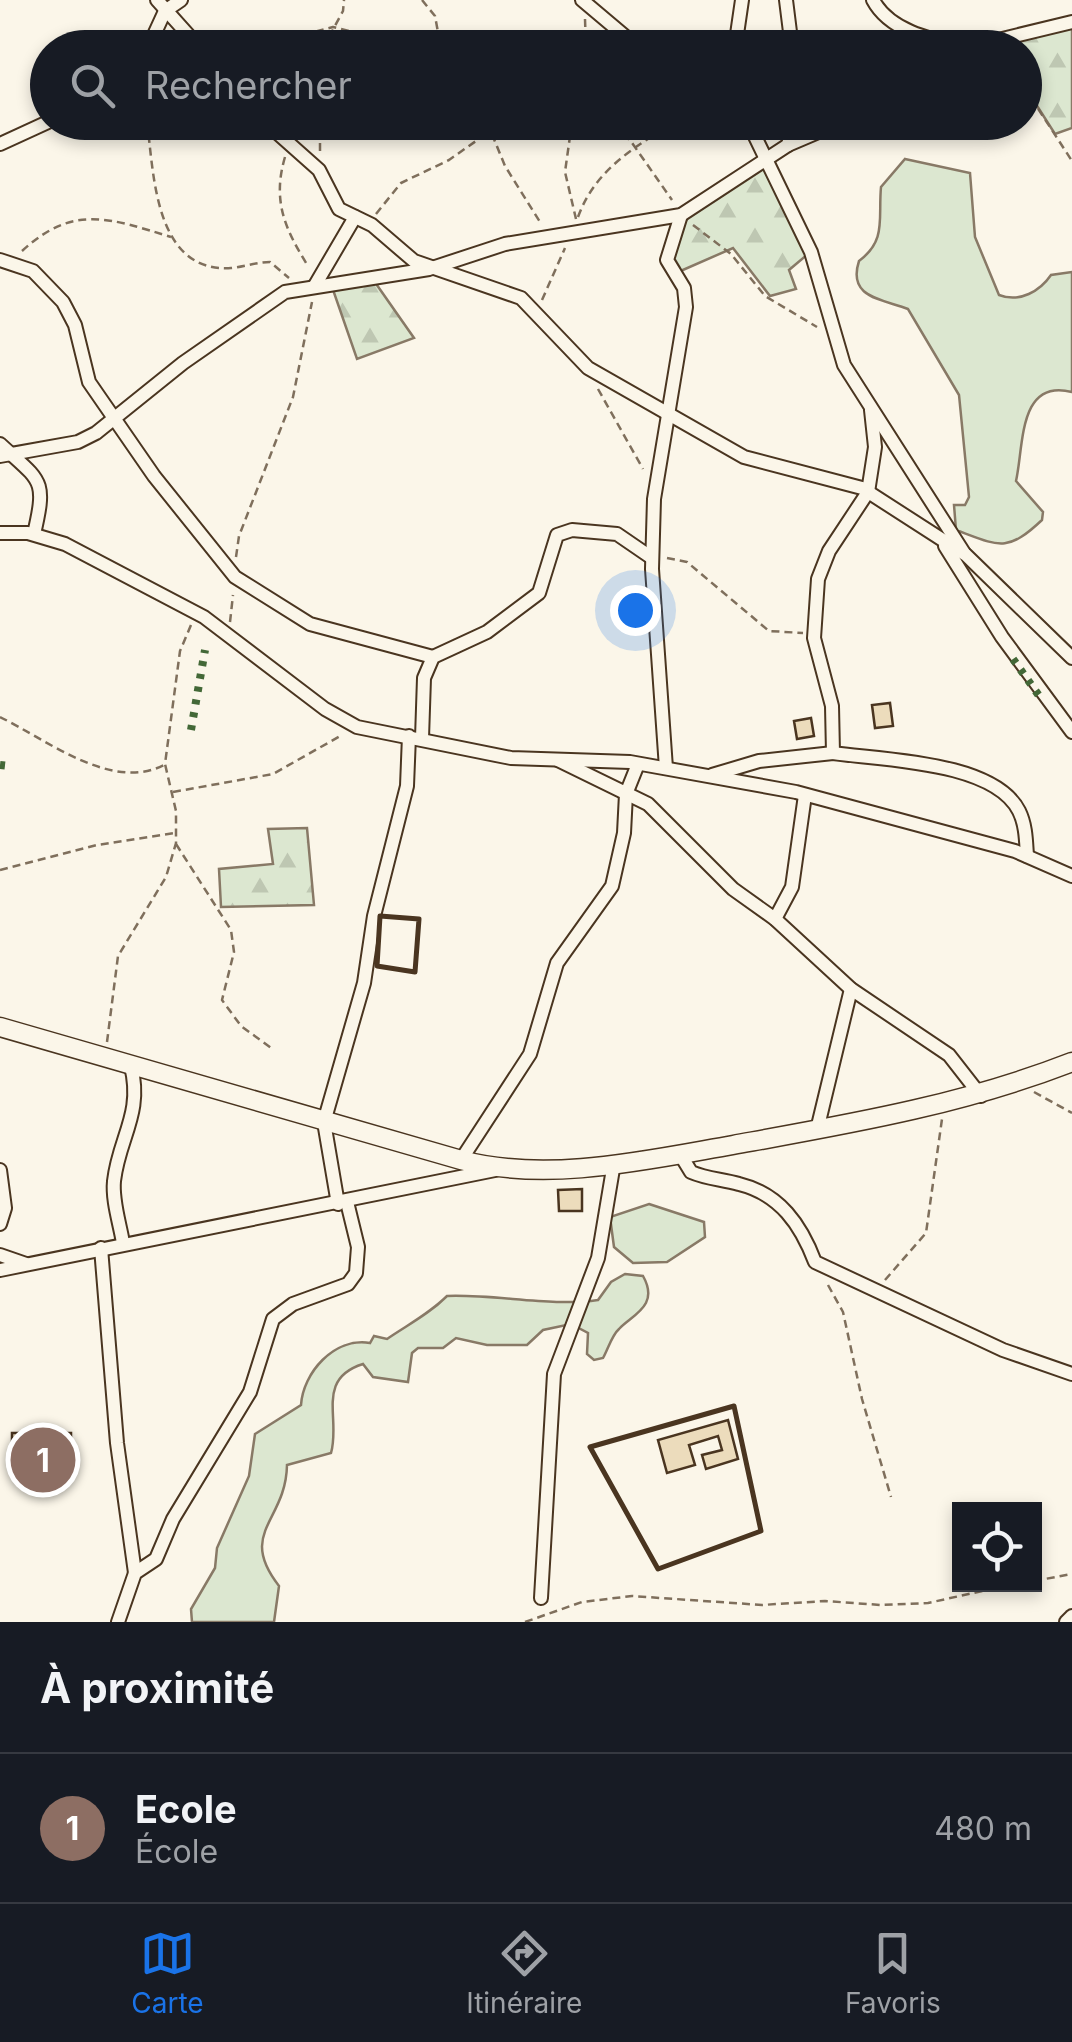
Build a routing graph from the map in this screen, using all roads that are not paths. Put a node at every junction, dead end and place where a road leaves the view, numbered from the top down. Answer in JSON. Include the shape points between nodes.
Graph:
{"nodes":[{"id":1,"x":181,"y":0,"type":"edge"},
{"id":2,"x":742,"y":0,"type":"edge"},
{"id":3,"x":786,"y":0,"type":"edge"},
{"id":4,"x":873,"y":0,"type":"edge"},
{"id":5,"x":583,"y":2,"type":"edge"},
{"id":6,"x":161,"y":5,"type":"edge"},
{"id":7,"x":1072,"y":22,"type":"edge"},
{"id":8,"x":153,"y":30,"type":"edge"},
{"id":9,"x":184,"y":30,"type":"edge"},
{"id":10,"x":618,"y":30,"type":"edge"},
{"id":11,"x":738,"y":30,"type":"edge"},
{"id":12,"x":790,"y":30,"type":"edge"},
{"id":13,"x":908,"y":30,"type":"edge"},
{"id":14,"x":1038,"y":30,"type":"edge"},
{"id":15,"x":30,"y":130,"type":"edge"},
{"id":16,"x":283,"y":140,"type":"edge"},
{"id":17,"x":758,"y":140,"type":"edge"},
{"id":18,"x":790,"y":140,"type":"edge"},
{"id":19,"x":802,"y":140,"type":"edge"},
{"id":20,"x":0,"y":144,"type":"edge"},
{"id":21,"x":788,"y":146,"type":"junction"},
{"id":22,"x":768,"y":158,"type":"junction"},
{"id":23,"x":681,"y":215,"type":"junction"},
{"id":24,"x":362,"y":220,"type":"junction"},
{"id":25,"x":5,"y":261,"type":"edge"},
{"id":26,"x":429,"y":270,"type":"junction"},
{"id":27,"x":315,"y":283,"type":"junction"},
{"id":28,"x":871,"y":410,"type":"junction"},
{"id":29,"x":670,"y":418,"type":"junction"},
{"id":30,"x":112,"y":419,"type":"junction"},
{"id":31,"x":3,"y":451,"type":"edge"},
{"id":32,"x":868,"y":492,"type":"junction"},
{"id":33,"x":0,"y":533,"type":"edge"},
{"id":34,"x":34,"y":534,"type":"junction"},
{"id":35,"x":943,"y":544,"type":"junction"},
{"id":36,"x":966,"y":555,"type":"junction"},
{"id":37,"x":652,"y":558,"type":"junction"},
{"id":38,"x":433,"y":657,"type":"junction"},
{"id":39,"x":1072,"y":658,"type":"edge"},
{"id":40,"x":1072,"y":732,"type":"edge"},
{"id":41,"x":416,"y":737,"type":"junction"},
{"id":42,"x":832,"y":754,"type":"junction"},
{"id":43,"x":558,"y":760,"type":"junction"},
{"id":44,"x":638,"y":764,"type":"junction"},
{"id":45,"x":666,"y":768,"type":"junction"},
{"id":46,"x":710,"y":776,"type":"junction"},
{"id":47,"x":626,"y":794,"type":"junction"},
{"id":48,"x":805,"y":795,"type":"junction"},
{"id":49,"x":1027,"y":856,"type":"junction"},
{"id":50,"x":1072,"y":876,"type":"edge"},
{"id":51,"x":775,"y":919,"type":"junction"},
{"id":52,"x":850,"y":989,"type":"junction"},
{"id":53,"x":0,"y":1026,"type":"edge"},
{"id":54,"x":1072,"y":1062,"type":"edge"},
{"id":55,"x":131,"y":1066,"type":"junction"},
{"id":56,"x":981,"y":1096,"type":"junction"},
{"id":57,"x":324,"y":1122,"type":"junction"},
{"id":58,"x":817,"y":1130,"type":"junction"},
{"id":59,"x":680,"y":1154,"type":"junction"},
{"id":60,"x":461,"y":1160,"type":"junction"},
{"id":61,"x":614,"y":1163,"type":"junction"},
{"id":62,"x":507,"y":1168,"type":"junction"},
{"id":63,"x":0,"y":1170,"type":"edge"},
{"id":64,"x":343,"y":1203,"type":"junction"},
{"id":65,"x":0,"y":1224,"type":"edge"},
{"id":66,"x":123,"y":1243,"type":"junction"},
{"id":67,"x":101,"y":1248,"type":"junction"},
{"id":68,"x":0,"y":1255,"type":"edge"},
{"id":69,"x":26,"y":1264,"type":"junction"},
{"id":70,"x":0,"y":1270,"type":"edge"},
{"id":71,"x":1072,"y":1374,"type":"edge"},
{"id":72,"x":135,"y":1573,"type":"junction"},
{"id":73,"x":541,"y":1598,"type":"dead end"},
{"id":74,"x":1072,"y":1616,"type":"edge"},
{"id":75,"x":118,"y":1622,"type":"edge"},
{"id":76,"x":1066,"y":1622,"type":"edge"}],
"edges":[{"from":1,"to":6,"type":"street"},
{"from":2,"to":11,"type":"street"},
{"from":3,"to":12,"type":"street"},
{"from":4,"to":13,"type":"street"},
{"from":5,"to":10,"type":"street"},
{"from":6,"to":8,"type":"street"},
{"from":6,"to":9,"type":"street"},
{"from":7,"to":14,"type":"street"},
{"from":15,"to":20,"type":"street"},
{"from":16,"to":24,"type":"street","via":[[320,170],[335,204]]},
{"from":17,"to":22,"type":"street"},
{"from":18,"to":21,"type":"street"},
{"from":19,"to":21,"type":"street"},
{"from":21,"to":22,"type":"street"},
{"from":22,"to":23,"type":"street"},
{"from":22,"to":28,"type":"street","via":[[811,252],[844,365]]},
{"from":23,"to":26,"type":"street","via":[[574,226]]},
{"from":23,"to":29,"type":"street","via":[[668,260],[686,307]]},
{"from":24,"to":26,"type":"street"},
{"from":24,"to":27,"type":"street"},
{"from":25,"to":30,"type":"street","via":[[33,271],[71,315],[85,374]]},
{"from":26,"to":27,"type":"street"},
{"from":26,"to":29,"type":"street","via":[[521,298],[588,368]]},
{"from":27,"to":30,"type":"street","via":[[230,329]]},
{"from":28,"to":32,"type":"street","via":[[875,447]]},
{"from":28,"to":36,"type":"street"},
{"from":29,"to":32,"type":"street","via":[[744,458],[844,480]]},
{"from":29,"to":37,"type":"street","via":[[654,498]]},
{"from":30,"to":31,"type":"street","via":[[78,442]]},
{"from":30,"to":38,"type":"street","via":[[234,578],[310,624]]},
{"from":31,"to":34,"type":"street","via":[[40,482]]},
{"from":32,"to":35,"type":"street"},
{"from":32,"to":42,"type":"street","via":[[822,564],[814,633],[832,706]]},
{"from":33,"to":34,"type":"street"},
{"from":34,"to":41,"type":"street","via":[[196,614],[325,709],[357,726]]},
{"from":35,"to":36,"type":"street"},
{"from":35,"to":40,"type":"street"},
{"from":36,"to":39,"type":"street"},
{"from":37,"to":38,"type":"street","via":[[625,536],[564,531],[531,600],[487,632]]},
{"from":37,"to":45,"type":"street"},
{"from":38,"to":41,"type":"street"},
{"from":41,"to":43,"type":"street","via":[[493,755]]},
{"from":41,"to":57,"type":"street","via":[[364,983]]},
{"from":42,"to":46,"type":"street","via":[[759,761]]},
{"from":42,"to":49,"type":"street","via":[[953,769],[999,790],[1020,813]]},
{"from":43,"to":44,"type":"street"},
{"from":43,"to":47,"type":"street"},
{"from":44,"to":45,"type":"street"},
{"from":44,"to":47,"type":"street"},
{"from":45,"to":46,"type":"street"},
{"from":46,"to":48,"type":"street"},
{"from":47,"to":51,"type":"street","via":[[648,804],[733,889]]},
{"from":47,"to":60,"type":"street","via":[[612,886],[556,962],[530,1054]]},
{"from":48,"to":49,"type":"street"},
{"from":48,"to":51,"type":"street","via":[[792,887]]},
{"from":49,"to":50,"type":"street"},
{"from":51,"to":52,"type":"street"},
{"from":52,"to":56,"type":"street","via":[[937,1045]]},
{"from":52,"to":58,"type":"street"},
{"from":53,"to":55,"type":"street"},
{"from":54,"to":56,"type":"street"},
{"from":55,"to":57,"type":"street"},
{"from":55,"to":66,"type":"street","via":[[133,1116],[114,1188]]},
{"from":56,"to":58,"type":"street"},
{"from":57,"to":60,"type":"street"},
{"from":57,"to":64,"type":"street"},
{"from":58,"to":59,"type":"street"},
{"from":59,"to":61,"type":"street"},
{"from":59,"to":71,"type":"street","via":[[691,1172],[742,1184],[778,1202],[804,1232],[815,1262],[1003,1350]]},
{"from":60,"to":62,"type":"street"},
{"from":61,"to":62,"type":"street"},
{"from":61,"to":73,"type":"street","via":[[598,1258],[554,1374]]},
{"from":62,"to":64,"type":"street"},
{"from":63,"to":65,"type":"street"},
{"from":64,"to":66,"type":"street"},
{"from":64,"to":72,"type":"street","via":[[358,1247],[356,1273],[348,1284],[293,1304],[273,1319],[243,1406],[156,1559]]},
{"from":66,"to":67,"type":"street"},
{"from":67,"to":69,"type":"street"},
{"from":67,"to":72,"type":"street"},
{"from":68,"to":69,"type":"street"},
{"from":69,"to":70,"type":"street"},
{"from":72,"to":75,"type":"street"},
{"from":74,"to":76,"type":"street"}]}
